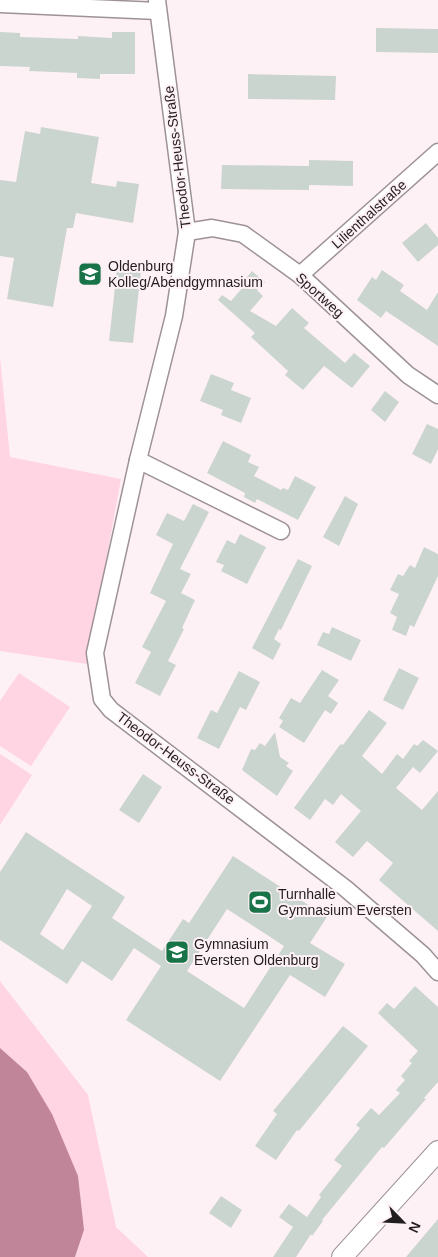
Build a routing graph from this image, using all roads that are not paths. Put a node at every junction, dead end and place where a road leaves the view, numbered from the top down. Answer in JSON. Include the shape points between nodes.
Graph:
{"nodes":[{"id":1,"x":0,"y":4,"type":"edge"},
{"id":2,"x":157,"y":6,"type":"edge"},
{"id":3,"x":438,"y":152,"type":"edge"},
{"id":4,"x":187,"y":232,"type":"junction"},
{"id":5,"x":300,"y":275,"type":"junction"},
{"id":6,"x":438,"y":395,"type":"edge"},
{"id":7,"x":138,"y":460,"type":"junction"},
{"id":8,"x":281,"y":531,"type":"dead end"},
{"id":9,"x":438,"y":972,"type":"edge"},
{"id":10,"x":438,"y":1151,"type":"edge"},
{"id":11,"x":342,"y":1257,"type":"edge"}],
"edges":[{"from":1,"to":2,"type":"street"},
{"from":2,"to":4,"type":"street","name":"Theodor-Heuss-Straße"},
{"from":3,"to":5,"type":"street","name":"Lilienthalstraße"},
{"from":4,"to":5,"type":"street","name":"Sportweg","via":[[212,228],[243,234]]},
{"from":4,"to":7,"type":"street","name":"Theodor-Heuss-Straße","via":[[174,316]]},
{"from":5,"to":6,"type":"street","name":"Sportweg","via":[[408,375]]},
{"from":7,"to":8,"type":"street"},
{"from":7,"to":9,"type":"street","name":"Theodor-Heuss-Straße","via":[[96,654],[102,699],[111,710],[345,888]]},
{"from":10,"to":11,"type":"street"}]}
